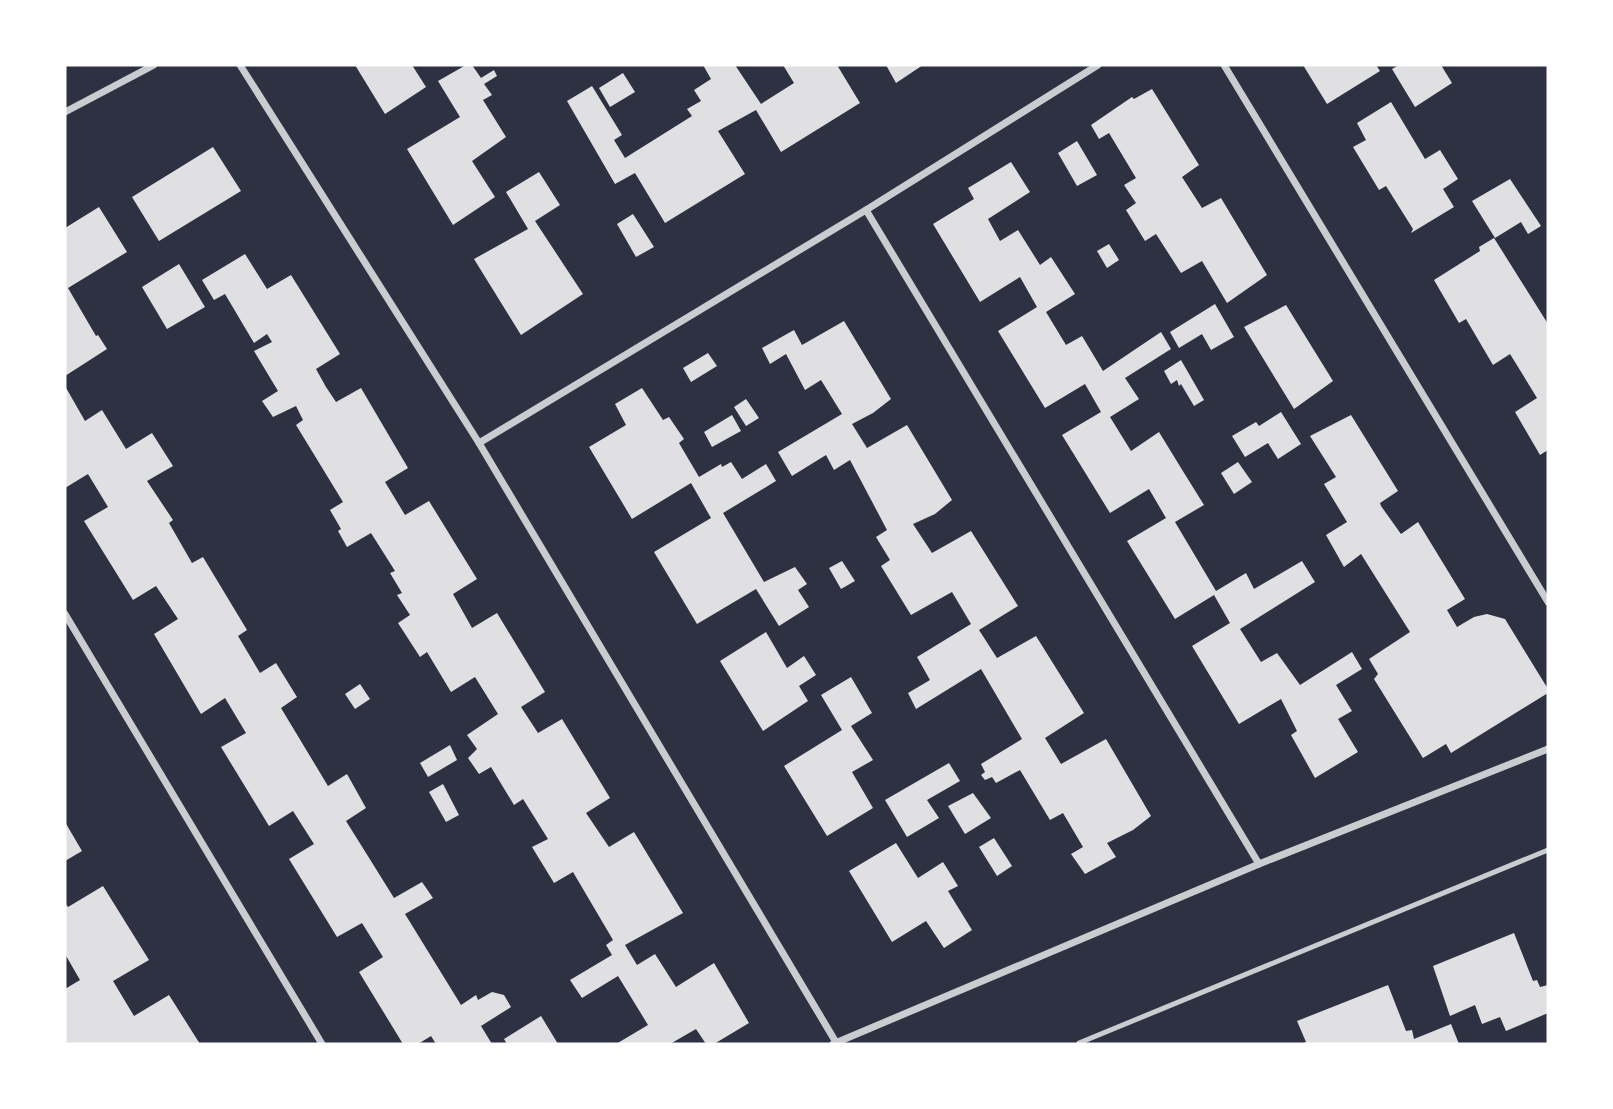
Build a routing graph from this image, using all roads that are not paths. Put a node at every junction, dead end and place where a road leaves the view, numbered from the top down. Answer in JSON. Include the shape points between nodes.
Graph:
{"nodes":[{"id":1,"x":154,"y":65,"type":"edge"},
{"id":2,"x":240,"y":65,"type":"edge"},
{"id":3,"x":1098,"y":65,"type":"edge"},
{"id":4,"x":1224,"y":65,"type":"edge"},
{"id":5,"x":65,"y":111,"type":"edge"},
{"id":6,"x":866,"y":210,"type":"junction"},
{"id":7,"x":479,"y":443,"type":"junction"},
{"id":8,"x":1548,"y":603,"type":"edge"},
{"id":9,"x":65,"y":614,"type":"edge"},
{"id":10,"x":1548,"y":749,"type":"edge"},
{"id":11,"x":1548,"y":850,"type":"edge"},
{"id":12,"x":1259,"y":864,"type":"junction"},
{"id":13,"x":1079,"y":1043,"type":"edge"},
{"id":14,"x":323,"y":1044,"type":"edge"},
{"id":15,"x":835,"y":1044,"type":"edge"}],
"edges":[{"from":1,"to":5,"type":"street"},
{"from":2,"to":7,"type":"street"},
{"from":3,"to":6,"type":"street"},
{"from":4,"to":8,"type":"street"},
{"from":6,"to":7,"type":"street"},
{"from":6,"to":12,"type":"street"},
{"from":7,"to":15,"type":"street"},
{"from":9,"to":14,"type":"street"},
{"from":10,"to":12,"type":"street"},
{"from":11,"to":13,"type":"lane"},
{"from":12,"to":15,"type":"street"}]}
